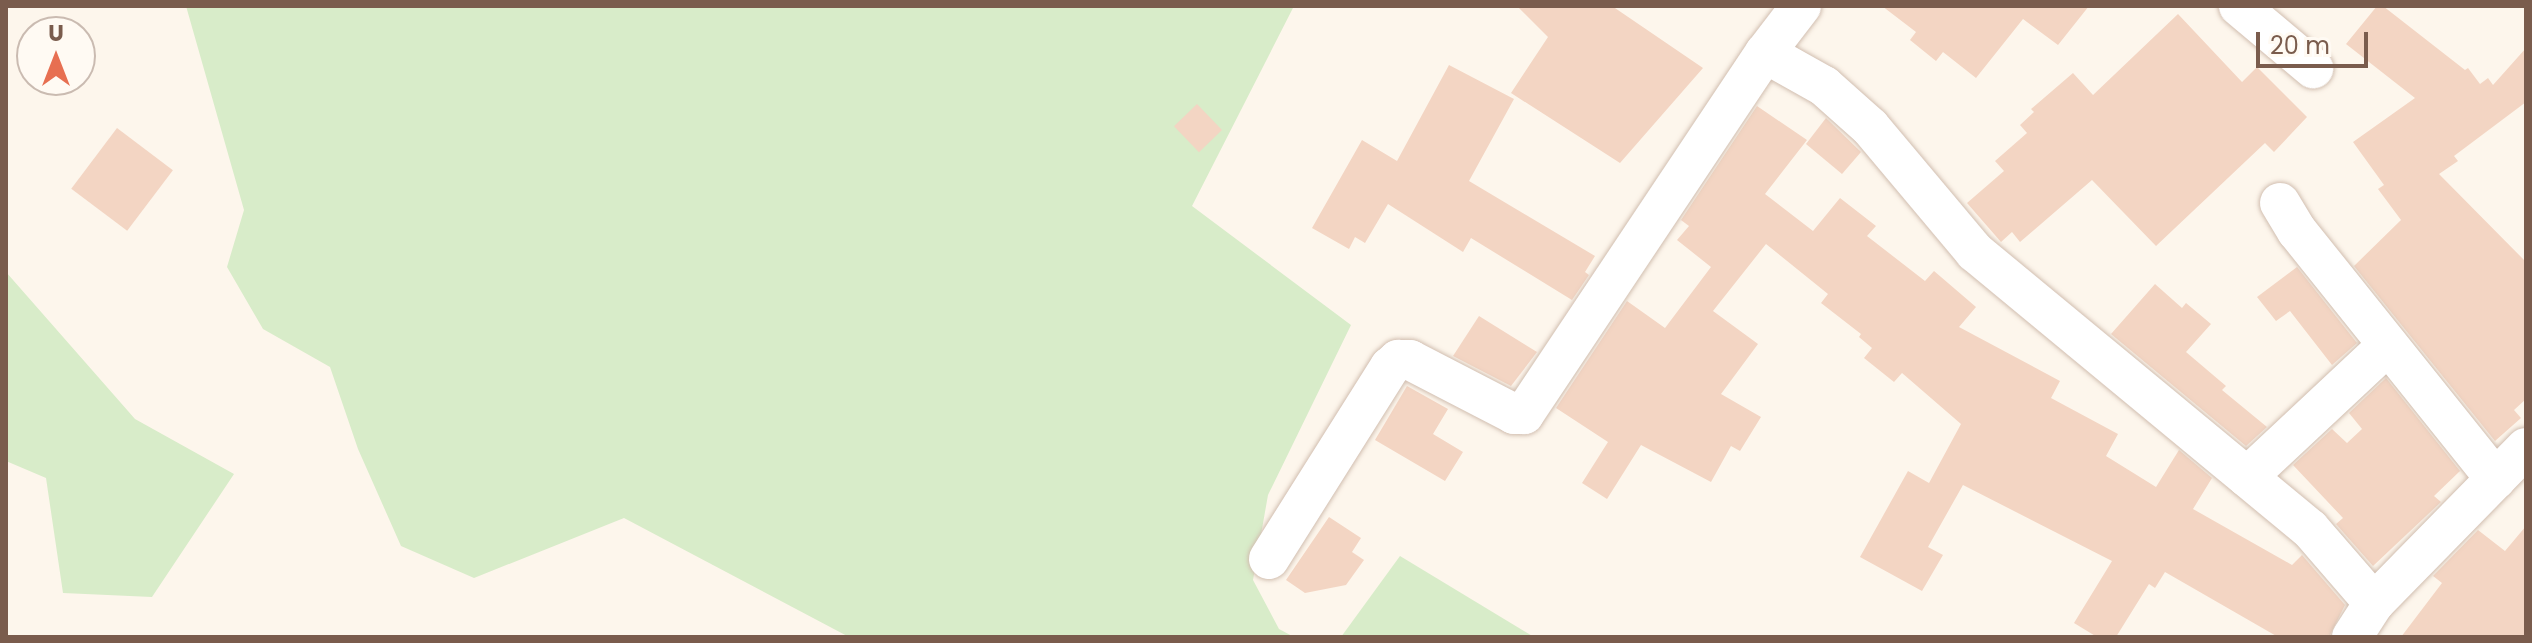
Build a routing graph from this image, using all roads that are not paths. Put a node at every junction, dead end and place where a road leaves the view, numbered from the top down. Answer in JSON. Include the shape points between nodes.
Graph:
{"nodes":[{"id":1,"x":1801,"y":6,"type":"edge"},
{"id":2,"x":2239,"y":6,"type":"edge"},
{"id":3,"x":1765,"y":53,"type":"junction"},
{"id":4,"x":2313,"y":68,"type":"dead end"},
{"id":5,"x":2280,"y":203,"type":"dead end"},
{"id":6,"x":2388,"y":345,"type":"junction"},
{"id":7,"x":2526,"y":448,"type":"edge"},
{"id":8,"x":2247,"y":477,"type":"junction"},
{"id":9,"x":2496,"y":479,"type":"junction"},
{"id":10,"x":1269,"y":559,"type":"dead end"},
{"id":11,"x":2374,"y":603,"type":"junction"},
{"id":12,"x":2352,"y":637,"type":"edge"}],
"edges":[{"from":1,"to":3,"type":"street"},
{"from":2,"to":4,"type":"street"},
{"from":3,"to":8,"type":"street","via":[[1824,86],[1870,127],[1975,252]]},
{"from":3,"to":10,"type":"street","via":[[1524,414],[1514,414],[1410,360],[1398,360]]},
{"from":5,"to":6,"type":"street"},
{"from":6,"to":8,"type":"street"},
{"from":6,"to":9,"type":"street"},
{"from":7,"to":9,"type":"street"},
{"from":8,"to":11,"type":"street","via":[[2310,529]]},
{"from":9,"to":11,"type":"street"},
{"from":11,"to":12,"type":"street"}]}
